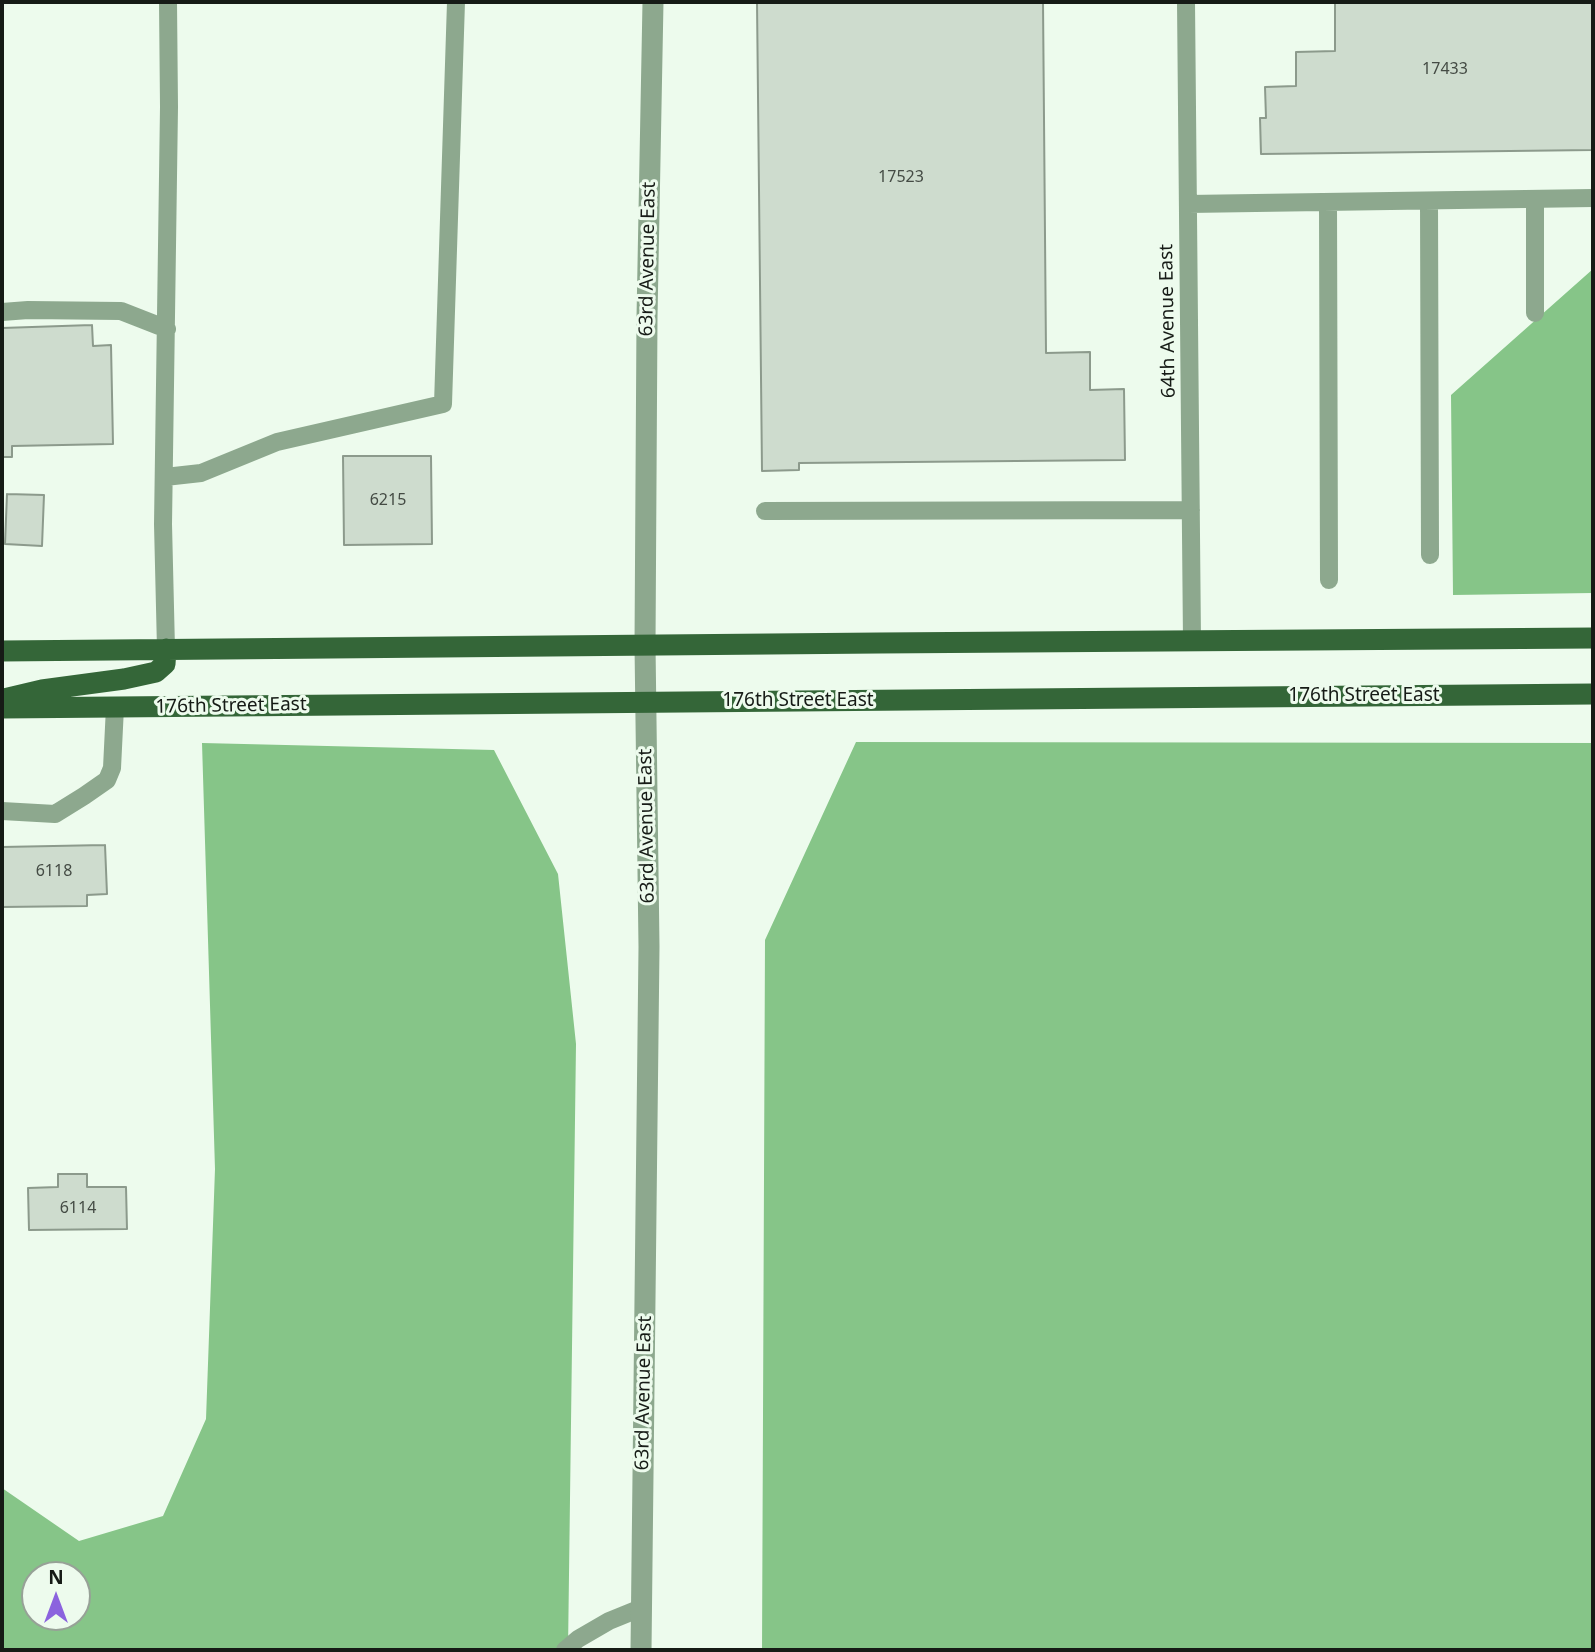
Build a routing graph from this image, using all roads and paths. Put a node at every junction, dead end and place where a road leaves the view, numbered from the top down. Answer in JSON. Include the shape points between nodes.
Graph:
{"nodes":[{"id":1,"x":168,"y":2,"type":"edge"},
{"id":2,"x":456,"y":2,"type":"edge"},
{"id":3,"x":653,"y":2,"type":"edge"},
{"id":4,"x":1186,"y":2,"type":"edge"},
{"id":5,"x":1593,"y":198,"type":"edge"},
{"id":6,"x":1535,"y":199,"type":"junction"},
{"id":7,"x":1429,"y":201,"type":"junction"},
{"id":8,"x":1328,"y":202,"type":"junction"},
{"id":9,"x":1188,"y":204,"type":"junction"},
{"id":10,"x":2,"y":312,"type":"edge"},
{"id":11,"x":1535,"y":313,"type":"dead end"},
{"id":12,"x":167,"y":329,"type":"junction"},
{"id":13,"x":164,"y":477,"type":"junction"},
{"id":14,"x":1191,"y":510,"type":"junction"},
{"id":15,"x":765,"y":511,"type":"dead end"},
{"id":16,"x":1430,"y":555,"type":"dead end"},
{"id":17,"x":1329,"y":580,"type":"dead end"},
{"id":18,"x":1593,"y":638,"type":"edge"},
{"id":19,"x":1192,"y":641,"type":"junction"},
{"id":20,"x":645,"y":645,"type":"junction"},
{"id":21,"x":166,"y":649,"type":"junction"},
{"id":22,"x":2,"y":651,"type":"edge"},
{"id":23,"x":1593,"y":694,"type":"edge"},
{"id":24,"x":2,"y":700,"type":"edge"},
{"id":25,"x":646,"y":702,"type":"junction"},
{"id":26,"x":116,"y":707,"type":"junction"},
{"id":27,"x":2,"y":708,"type":"edge"},
{"id":28,"x":2,"y":811,"type":"edge"},
{"id":29,"x":641,"y":1608,"type":"junction"},
{"id":30,"x":565,"y":1650,"type":"edge"},
{"id":31,"x":641,"y":1650,"type":"edge"}],
"edges":[{"from":1,"to":12,"type":"lane"},
{"from":2,"to":13,"type":"lane","via":[[443,404],[277,442],[201,473]]},
{"from":3,"to":20,"type":"street","name":"63rd Avenue East"},
{"from":4,"to":9,"type":"lane","name":"64th Avenue East"},
{"from":5,"to":6,"type":"lane"},
{"from":6,"to":7,"type":"lane"},
{"from":6,"to":11,"type":"lane"},
{"from":7,"to":8,"type":"lane"},
{"from":7,"to":16,"type":"lane"},
{"from":8,"to":9,"type":"lane"},
{"from":8,"to":17,"type":"lane"},
{"from":9,"to":14,"type":"lane","name":"64th Avenue East"},
{"from":10,"to":12,"type":"lane","via":[[121,311]]},
{"from":12,"to":13,"type":"lane"},
{"from":13,"to":21,"type":"lane"},
{"from":14,"to":15,"type":"lane"},
{"from":14,"to":19,"type":"lane","name":"64th Avenue East"},
{"from":18,"to":19,"type":"main road"},
{"from":19,"to":20,"type":"main road"},
{"from":20,"to":21,"type":"main road"},
{"from":20,"to":25,"type":"street","name":"63rd Avenue East"},
{"from":21,"to":22,"type":"main road"},
{"from":21,"to":24,"type":"main road","via":[[165,664],[156,672]]},
{"from":23,"to":25,"type":"main road","name":"176th Street East"},
{"from":25,"to":26,"type":"main road","name":"176th Street East"},
{"from":25,"to":29,"type":"street","name":"63rd Avenue East","via":[[649,947]]},
{"from":26,"to":27,"type":"main road","name":"176th Street East"},
{"from":26,"to":28,"type":"lane","via":[[107,780],[55,814]]},
{"from":29,"to":30,"type":"lane","via":[[608,1621]]},
{"from":29,"to":31,"type":"street","name":"63rd Avenue East"}]}
